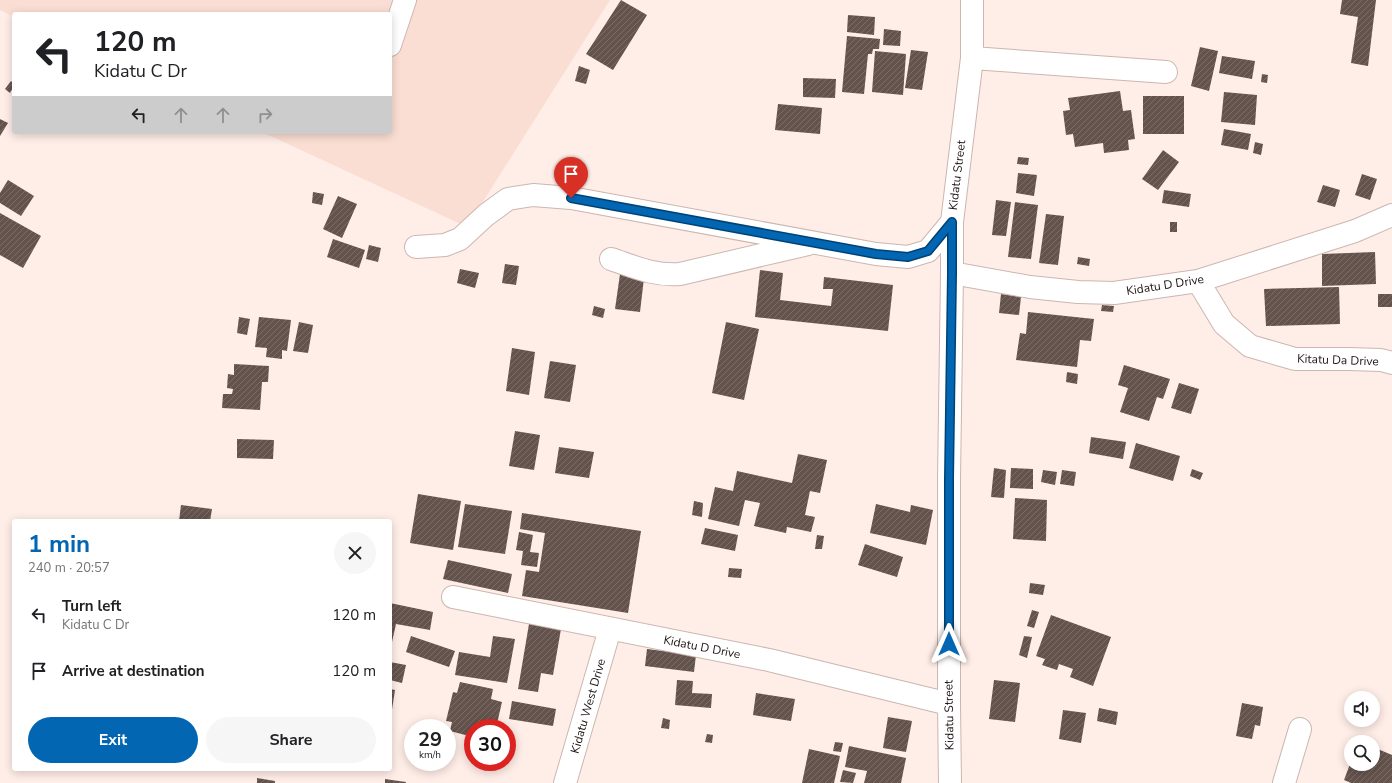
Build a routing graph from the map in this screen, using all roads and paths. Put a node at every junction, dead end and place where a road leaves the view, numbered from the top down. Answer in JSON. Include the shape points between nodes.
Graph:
{"nodes":[{"id":1,"x":405,"y":0,"type":"edge"},
{"id":2,"x":972,"y":0,"type":"edge"},
{"id":3,"x":392,"y":39,"type":"edge"},
{"id":4,"x":972,"y":58,"type":"junction"},
{"id":5,"x":1166,"y":72,"type":"dead end"},
{"id":6,"x":1392,"y":215,"type":"edge"},
{"id":7,"x":952,"y":222,"type":"junction"},
{"id":8,"x":815,"y":242,"type":"junction"},
{"id":9,"x":416,"y":247,"type":"dead end"},
{"id":10,"x":611,"y":259,"type":"dead end"},
{"id":11,"x":952,"y":273,"type":"junction"},
{"id":12,"x":1198,"y":281,"type":"junction"},
{"id":13,"x":1392,"y":363,"type":"edge"},
{"id":14,"x":453,"y":597,"type":"dead end"},
{"id":15,"x":610,"y":629,"type":"junction"},
{"id":16,"x":949,"y":704,"type":"junction"},
{"id":17,"x":1300,"y":729,"type":"dead end"},
{"id":18,"x":565,"y":783,"type":"edge"},
{"id":19,"x":950,"y":783,"type":"edge"},
{"id":20,"x":1284,"y":783,"type":"edge"}],
"edges":[{"from":1,"to":3,"type":"street"},
{"from":2,"to":4,"type":"street","name":"Kidatu Street"},
{"from":4,"to":5,"type":"street"},
{"from":4,"to":7,"type":"street","name":"Kidatu Street"},
{"from":6,"to":12,"type":"street","name":"Kidatu D Drive","via":[[1355,231]]},
{"from":7,"to":8,"type":"street","via":[[928,251],[908,257],[876,254]]},
{"from":7,"to":11,"type":"street","name":"Kidatu Street"},
{"from":8,"to":9,"type":"street","via":[[571,198],[533,195],[508,199],[460,239],[445,245]]},
{"from":8,"to":10,"type":"street","via":[[680,274],[656,274]]},
{"from":11,"to":12,"type":"street","name":"Kidatu D Drive","via":[[1030,287],[1078,292],[1114,293]]},
{"from":11,"to":16,"type":"street","name":"Kidatu Street"},
{"from":12,"to":13,"type":"street","name":"Kitatu Da Drive","via":[[1224,324],[1250,346],[1295,359],[1381,360]]},
{"from":14,"to":15,"type":"street","name":"Kidatu D Drive"},
{"from":15,"to":16,"type":"street","name":"Kidatu D Drive","via":[[769,660]]},
{"from":15,"to":18,"type":"street","name":"Kidatu West Drive"},
{"from":16,"to":19,"type":"street","name":"Kidatu Street"},
{"from":17,"to":20,"type":"street"}]}
